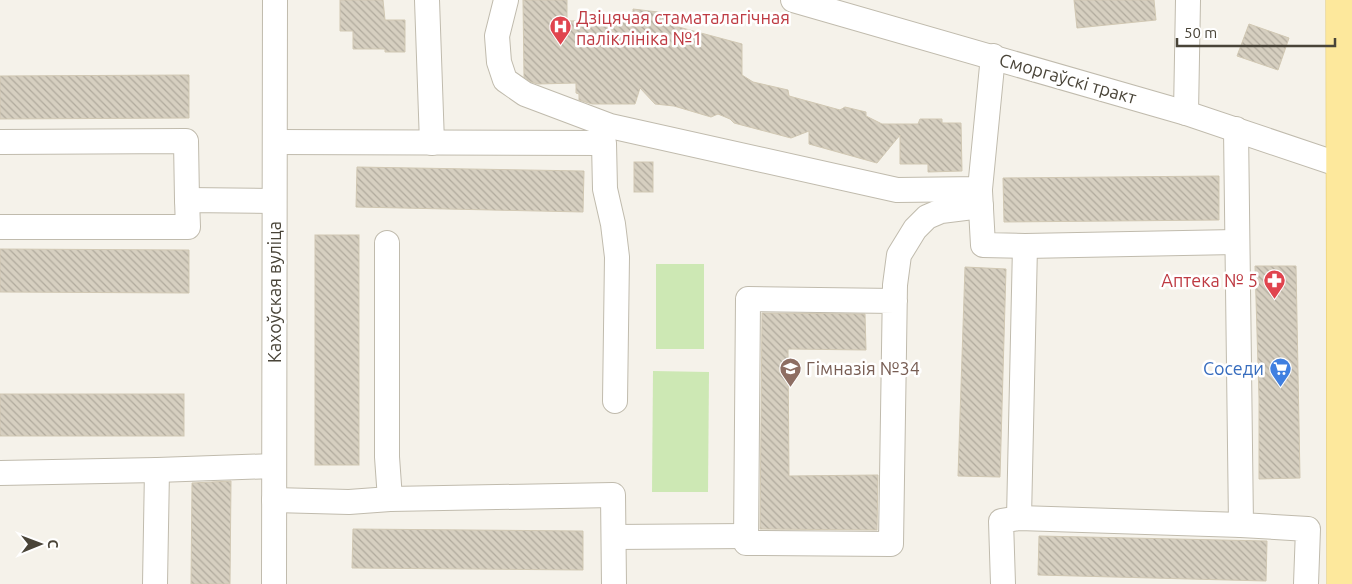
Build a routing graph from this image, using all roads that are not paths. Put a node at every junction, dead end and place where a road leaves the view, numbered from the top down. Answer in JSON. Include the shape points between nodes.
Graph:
{"nodes":[{"id":1,"x":275,"y":0,"type":"edge"},
{"id":2,"x":427,"y":0,"type":"edge"},
{"id":3,"x":506,"y":0,"type":"edge"},
{"id":4,"x":793,"y":0,"type":"edge"},
{"id":5,"x":1188,"y":0,"type":"edge"},
{"id":6,"x":1340,"y":0,"type":"edge"},
{"id":7,"x":993,"y":56,"type":"junction"},
{"id":8,"x":1186,"y":113,"type":"junction"},
{"id":9,"x":1236,"y":130,"type":"junction"},
{"id":10,"x":0,"y":142,"type":"edge"},
{"id":11,"x":275,"y":142,"type":"junction"},
{"id":12,"x":432,"y":143,"type":"junction"},
{"id":13,"x":1346,"y":167,"type":"edge"},
{"id":14,"x":980,"y":197,"type":"junction"},
{"id":15,"x":187,"y":200,"type":"junction"},
{"id":16,"x":274,"y":201,"type":"junction"},
{"id":17,"x":0,"y":227,"type":"edge"},
{"id":18,"x":1236,"y":242,"type":"junction"},
{"id":19,"x":386,"y":243,"type":"dead end"},
{"id":20,"x":1025,"y":246,"type":"junction"},
{"id":21,"x":895,"y":301,"type":"junction"},
{"id":22,"x":615,"y":401,"type":"dead end"},
{"id":23,"x":274,"y":466,"type":"junction"},
{"id":24,"x":157,"y":470,"type":"junction"},
{"id":25,"x":0,"y":473,"type":"edge"},
{"id":26,"x":390,"y":499,"type":"junction"},
{"id":27,"x":274,"y":500,"type":"junction"},
{"id":28,"x":1019,"y":518,"type":"junction"},
{"id":29,"x":1241,"y":525,"type":"junction"},
{"id":30,"x":747,"y":536,"type":"junction"},
{"id":31,"x":614,"y":537,"type":"junction"},
{"id":32,"x":155,"y":584,"type":"edge"},
{"id":33,"x":274,"y":584,"type":"edge"},
{"id":34,"x":614,"y":584,"type":"edge"},
{"id":35,"x":1003,"y":584,"type":"edge"},
{"id":36,"x":1306,"y":584,"type":"edge"},
{"id":37,"x":1341,"y":584,"type":"edge"}],
"edges":[{"from":1,"to":11,"type":"street","name":"Кахоўская вуліца"},
{"from":2,"to":12,"type":"street"},
{"from":3,"to":14,"type":"street","via":[[497,36],[499,62],[505,80],[525,94],[610,126],[897,190]]},
{"from":4,"to":7,"type":"street","name":"Сморгаўскі тракт"},
{"from":5,"to":8,"type":"street"},
{"from":6,"to":13,"type":"main road"},
{"from":7,"to":8,"type":"street","name":"Сморгаўскі тракт"},
{"from":7,"to":14,"type":"street"},
{"from":8,"to":9,"type":"street","name":"Сморгаўскі тракт"},
{"from":9,"to":13,"type":"street","name":"Сморгаўскі тракт"},
{"from":9,"to":18,"type":"street"},
{"from":10,"to":15,"type":"street","via":[[186,141]]},
{"from":11,"to":12,"type":"street"},
{"from":11,"to":16,"type":"street","name":"Кахоўская вуліца"},
{"from":12,"to":22,"type":"street","via":[[604,143],[605,189],[617,257]]},
{"from":13,"to":37,"type":"main road"},
{"from":14,"to":20,"type":"street","via":[[983,245]]},
{"from":14,"to":21,"type":"street","via":[[927,217],[914,229],[899,255]]},
{"from":15,"to":16,"type":"street"},
{"from":15,"to":17,"type":"street","via":[[188,227]]},
{"from":16,"to":23,"type":"street","name":"Кахоўская вуліца"},
{"from":18,"to":20,"type":"street"},
{"from":18,"to":29,"type":"street"},
{"from":19,"to":26,"type":"street"},
{"from":20,"to":28,"type":"street"},
{"from":21,"to":30,"type":"street","via":[[748,299]]},
{"from":21,"to":30,"type":"street","via":[[891,544],[746,543]]},
{"from":23,"to":24,"type":"street"},
{"from":23,"to":27,"type":"street","name":"Кахоўская вуліца"},
{"from":24,"to":25,"type":"street"},
{"from":24,"to":32,"type":"street"},
{"from":26,"to":27,"type":"street","via":[[349,502]]},
{"from":26,"to":31,"type":"street","via":[[613,495]]},
{"from":27,"to":33,"type":"street","name":"Кахоўская вуліца"},
{"from":28,"to":29,"type":"street"},
{"from":28,"to":35,"type":"street","via":[[1001,521]]},
{"from":29,"to":36,"type":"street","via":[[1308,529]]},
{"from":30,"to":31,"type":"street"},
{"from":31,"to":34,"type":"street"}]}
